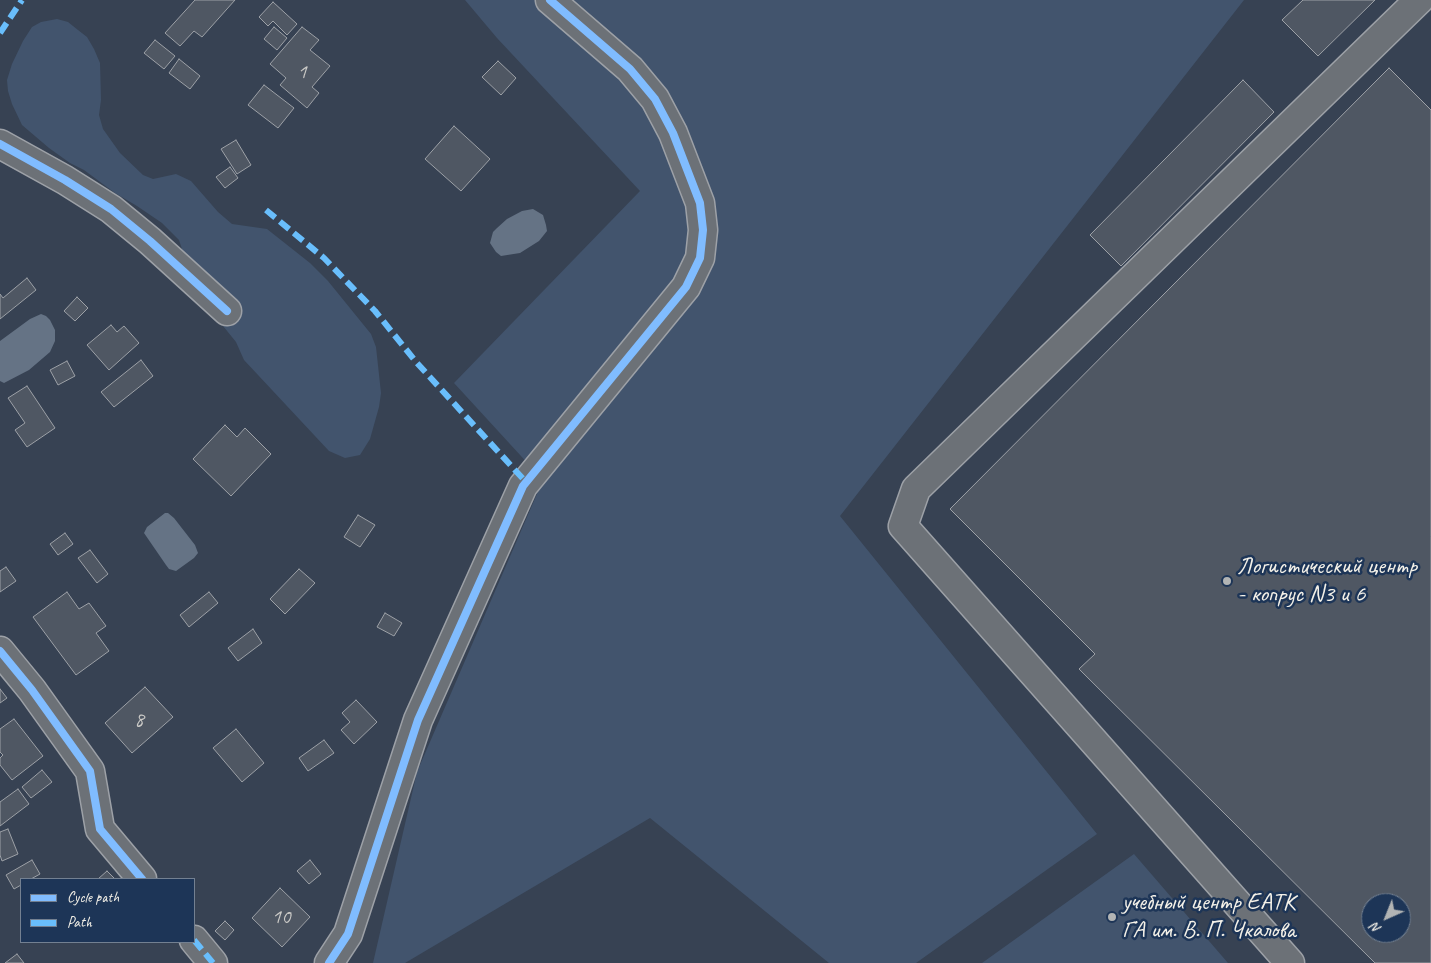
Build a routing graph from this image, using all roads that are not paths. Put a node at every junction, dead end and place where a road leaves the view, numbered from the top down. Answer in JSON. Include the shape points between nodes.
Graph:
{"nodes":[{"id":1,"x":550,"y":0,"type":"edge"},
{"id":2,"x":1419,"y":0,"type":"edge"},
{"id":3,"x":0,"y":144,"type":"edge"},
{"id":4,"x":227,"y":311,"type":"dead end"},
{"id":5,"x":0,"y":651,"type":"edge"},
{"id":6,"x":141,"y":878,"type":"edge"},
{"id":7,"x":195,"y":941,"type":"edge"},
{"id":8,"x":213,"y":963,"type":"edge"},
{"id":9,"x":329,"y":963,"type":"edge"},
{"id":10,"x":1290,"y":963,"type":"edge"}],
"edges":[{"from":1,"to":9,"type":"street","via":[[630,69],[655,99],[673,133],[700,203],[703,230],[700,258],[686,287],[523,486],[418,720],[348,934]]},
{"from":2,"to":10,"type":"street","via":[[916,489],[903,526]]},
{"from":3,"to":4,"type":"street","via":[[110,209]]},
{"from":5,"to":6,"type":"street","via":[[90,771],[100,829]]},
{"from":7,"to":8,"type":"street"}]}
